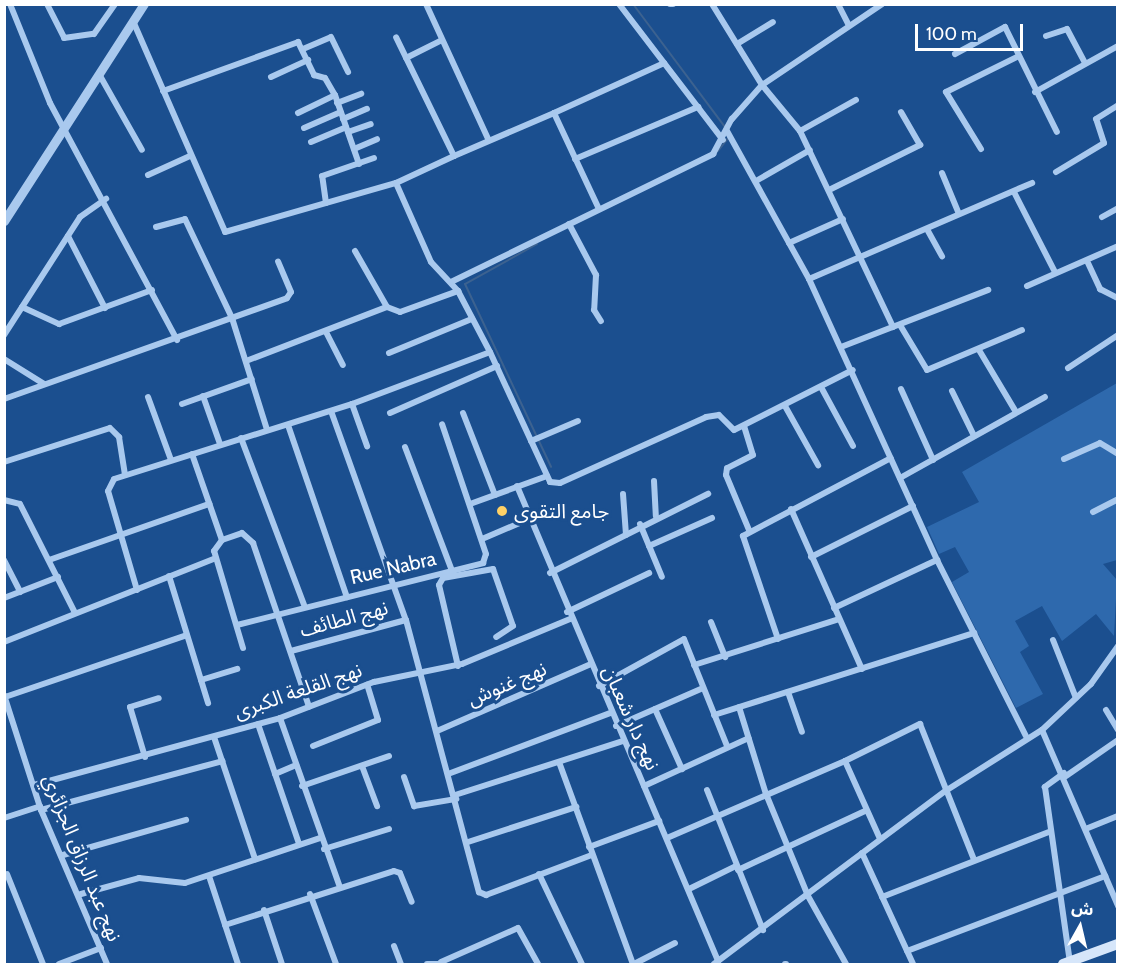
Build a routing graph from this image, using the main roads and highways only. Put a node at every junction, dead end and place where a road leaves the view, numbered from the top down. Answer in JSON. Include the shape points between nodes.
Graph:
{"nodes":[{"id":1,"x":1118,"y":944,"type":"edge"},
{"id":2,"x":1073,"y":963,"type":"edge"}],
"edges":[{"from":1,"to":2,"type":"main road"}]}
